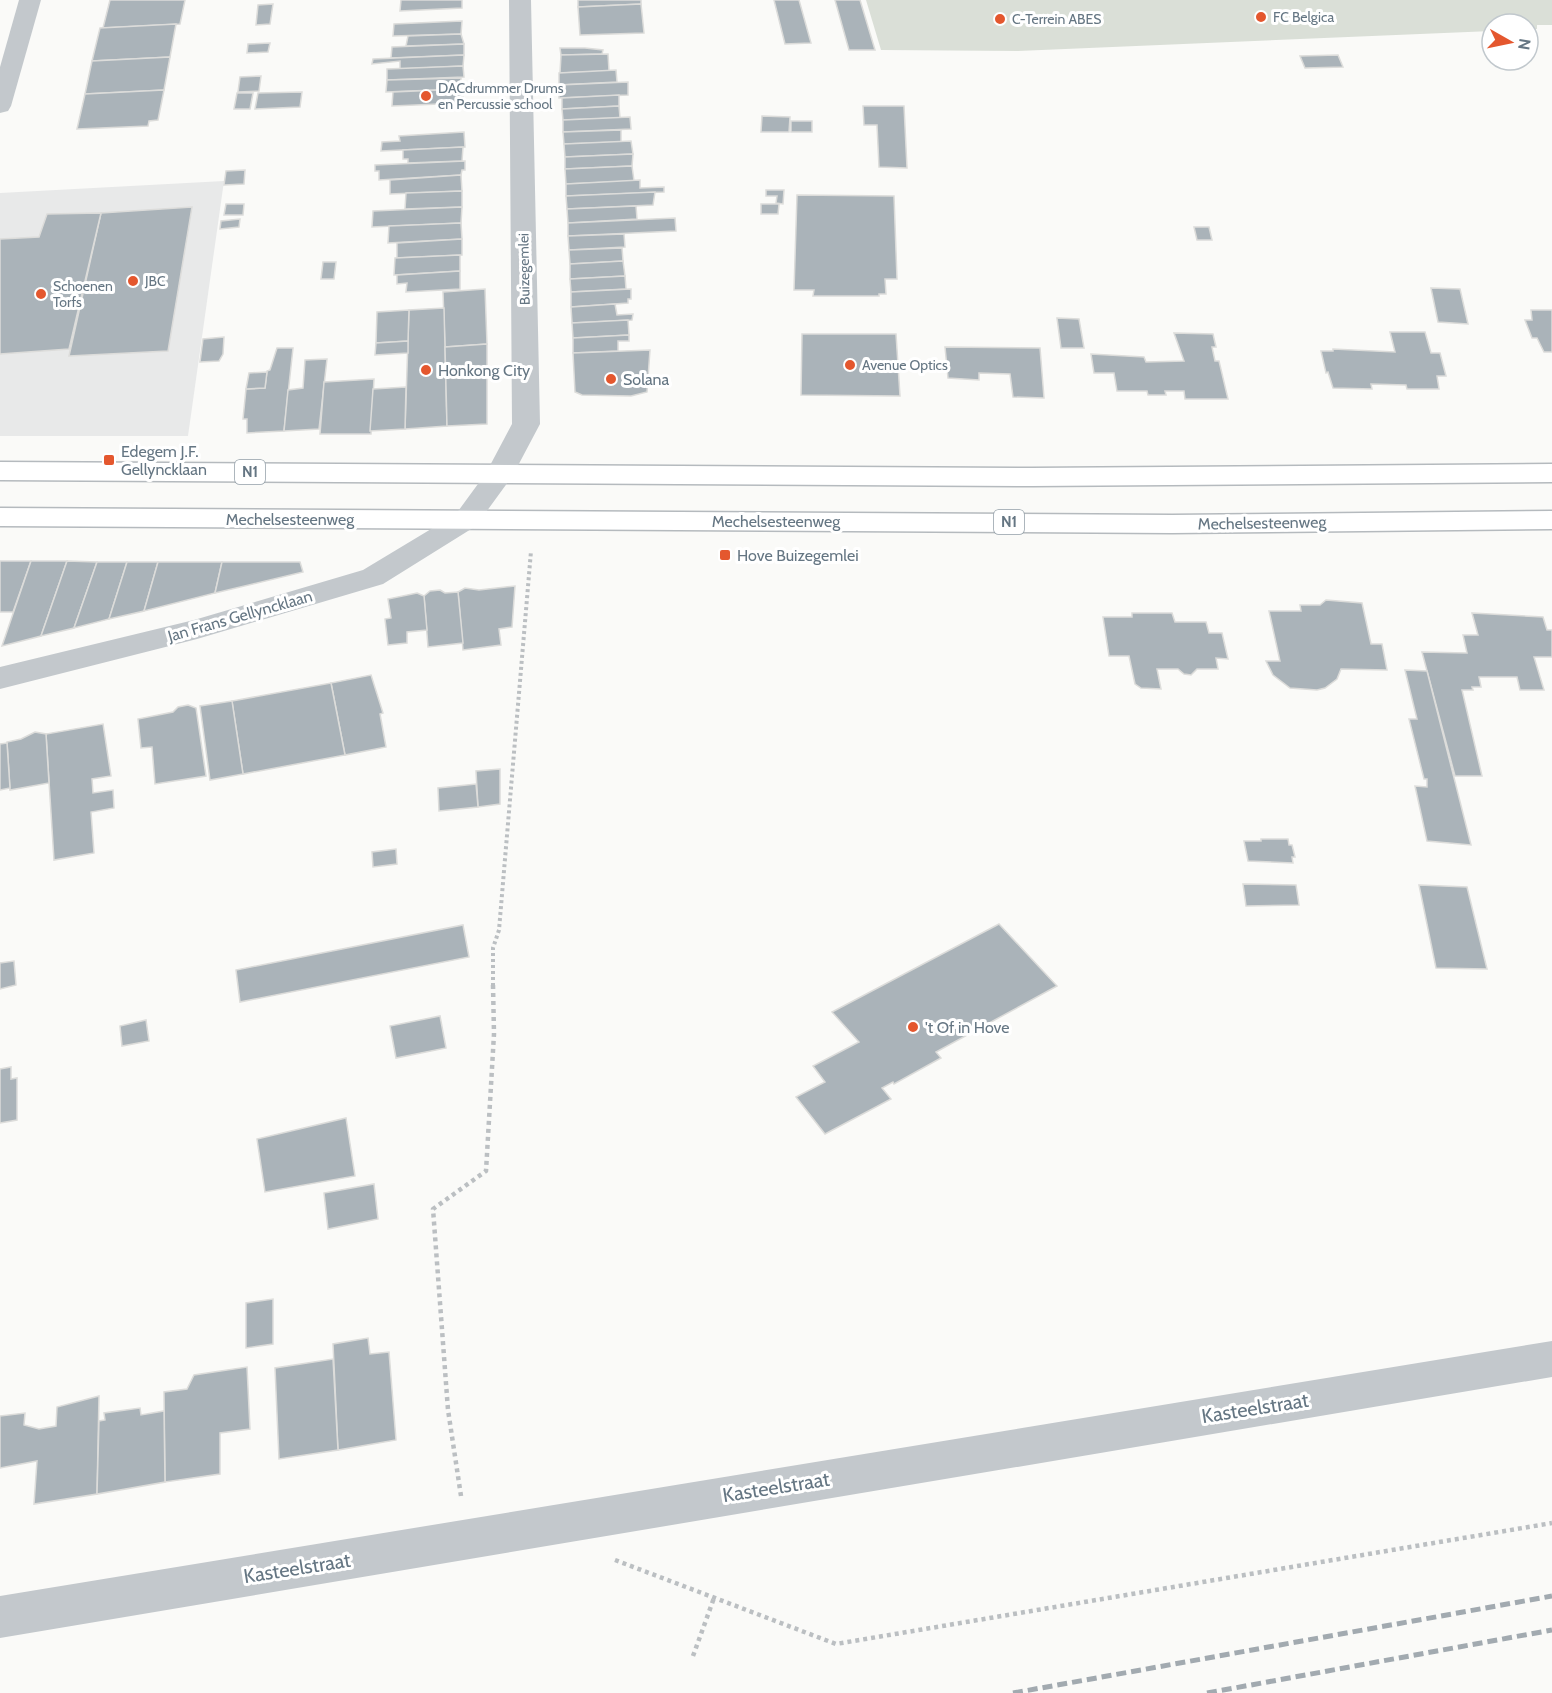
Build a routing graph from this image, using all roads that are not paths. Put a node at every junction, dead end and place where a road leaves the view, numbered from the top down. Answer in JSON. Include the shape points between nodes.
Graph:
{"nodes":[{"id":1,"x":30,"y":0,"type":"edge"},
{"id":2,"x":520,"y":0,"type":"edge"},
{"id":3,"x":0,"y":106,"type":"edge"},
{"id":4,"x":0,"y":471,"type":"edge"},
{"id":5,"x":1552,"y":473,"type":"edge"},
{"id":6,"x":499,"y":475,"type":"junction"},
{"id":7,"x":0,"y":517,"type":"edge"},
{"id":8,"x":466,"y":520,"type":"junction"},
{"id":9,"x":1552,"y":520,"type":"edge"},
{"id":10,"x":0,"y":678,"type":"edge"},
{"id":11,"x":1552,"y":1359,"type":"edge"},
{"id":12,"x":0,"y":1617,"type":"edge"}],
"edges":[{"from":1,"to":3,"type":"street"},
{"from":2,"to":6,"type":"street","name":"Buizegemlei","via":[[526,424]]},
{"from":4,"to":6,"type":"main road","number":"N1"},
{"from":5,"to":6,"type":"main road","number":"N1","via":[[1032,477]]},
{"from":6,"to":8,"type":"street","name":"Buizegemlei"},
{"from":7,"to":8,"type":"main road","name":"Mechelsesteenweg","number":"N1"},
{"from":8,"to":9,"type":"main road","name":"Mechelsesteenweg","number":"N1","via":[[1172,524]]},
{"from":8,"to":10,"type":"street","name":"Jan Frans Gellyncklaan","via":[[373,577],[197,629]]},
{"from":11,"to":12,"type":"street","name":"Kasteelstraat"}]}
